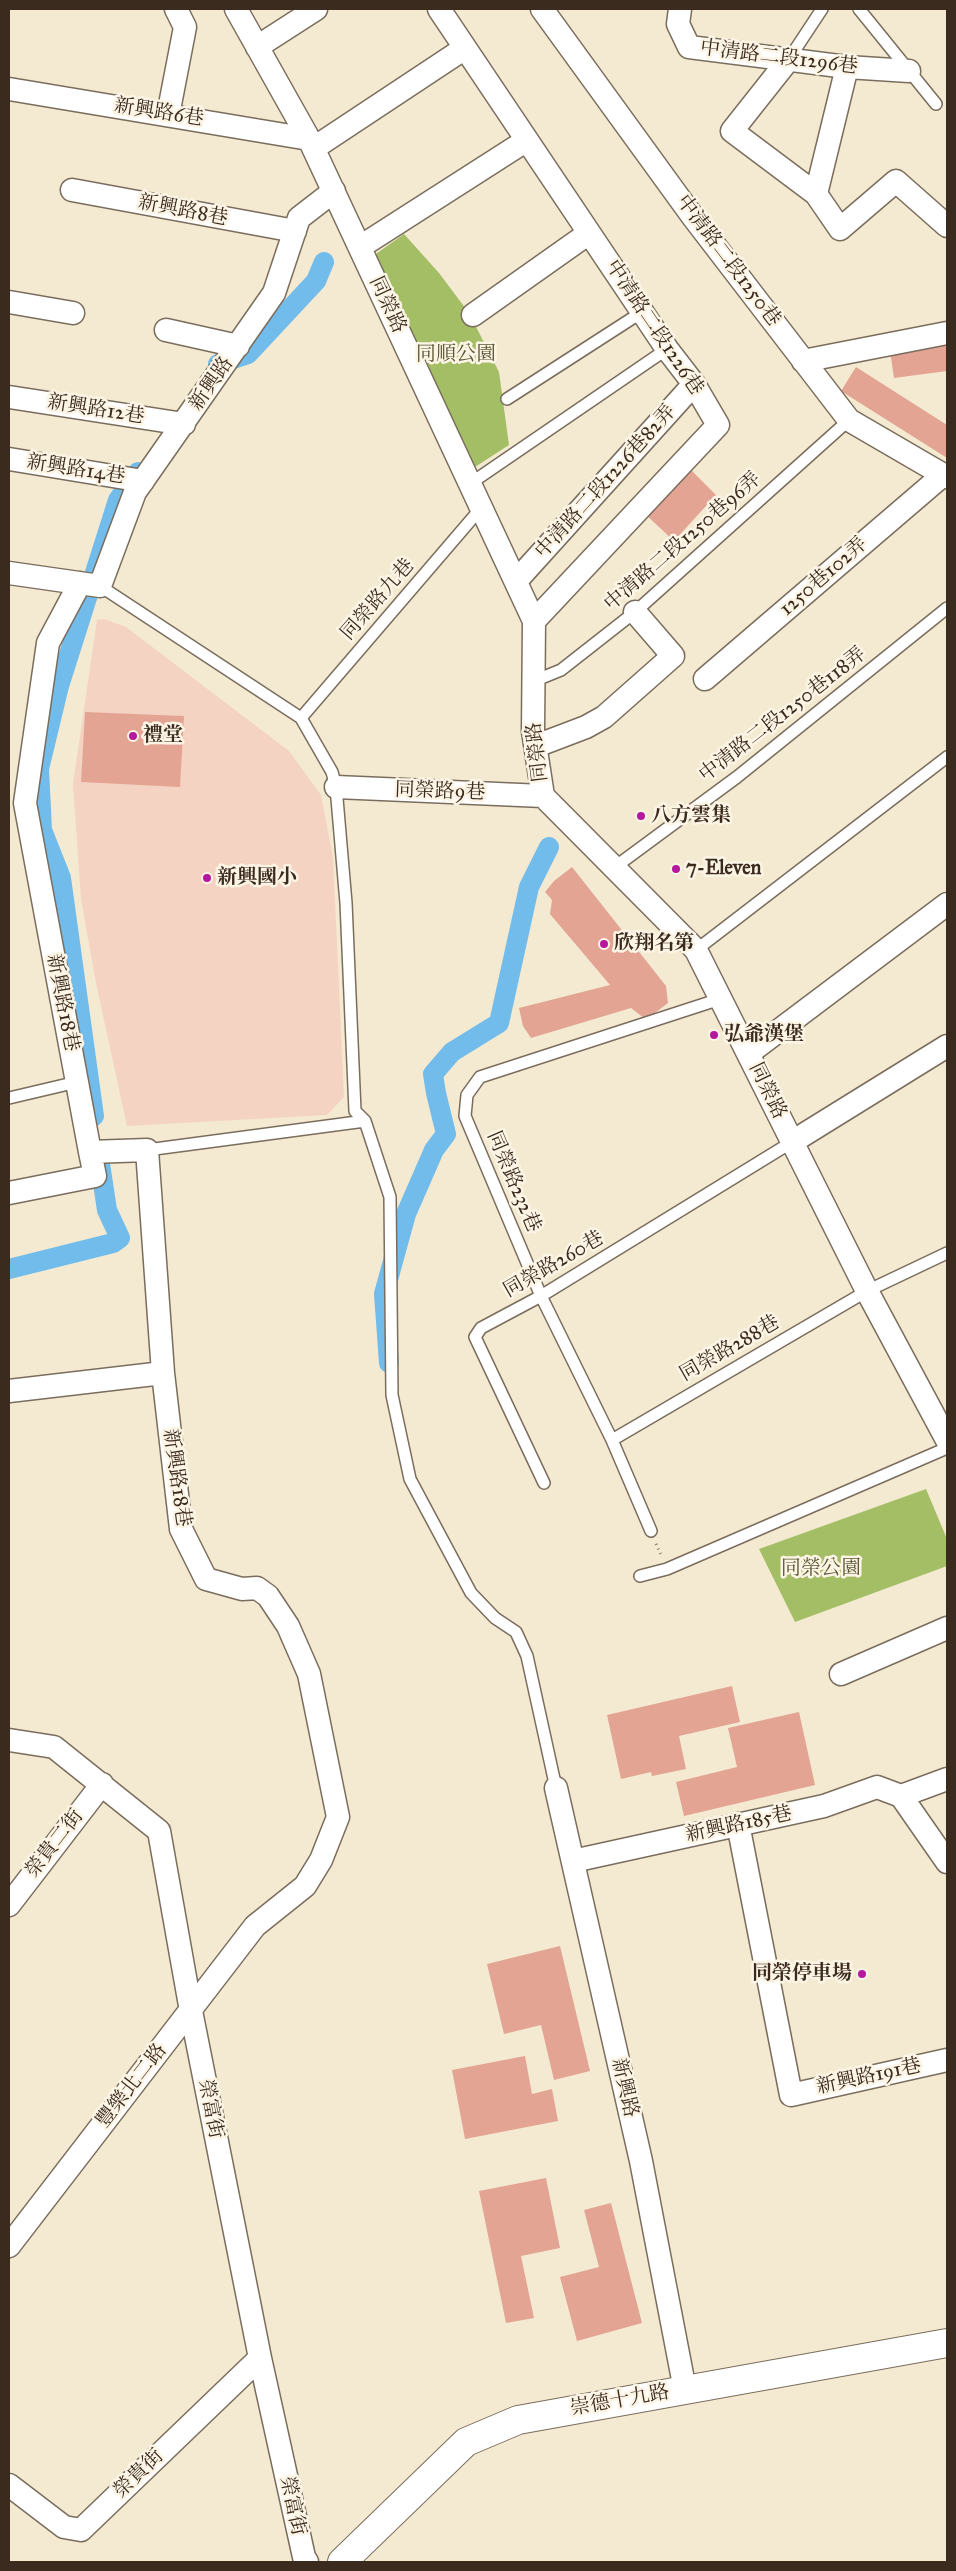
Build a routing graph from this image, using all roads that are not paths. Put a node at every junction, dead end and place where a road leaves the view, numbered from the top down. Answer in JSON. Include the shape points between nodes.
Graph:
{"nodes":[{"id":1,"x":176,"y":9,"type":"edge"},
{"id":2,"x":236,"y":9,"type":"edge"},
{"id":3,"x":316,"y":9,"type":"edge"},
{"id":4,"x":439,"y":9,"type":"edge"},
{"id":5,"x":542,"y":9,"type":"edge"},
{"id":6,"x":680,"y":9,"type":"edge"},
{"id":7,"x":822,"y":9,"type":"edge"},
{"id":8,"x":858,"y":9,"type":"edge"},
{"id":9,"x":257,"y":47,"type":"junction"},
{"id":10,"x":465,"y":48,"type":"junction"},
{"id":11,"x":789,"y":59,"type":"junction"},
{"id":12,"x":847,"y":66,"type":"junction"},
{"id":13,"x":910,"y":71,"type":"junction"},
{"id":14,"x":9,"y":89,"type":"edge"},
{"id":15,"x":936,"y":104,"type":"dead end"},
{"id":16,"x":168,"y":115,"type":"junction"},
{"id":17,"x":527,"y":140,"type":"junction"},
{"id":18,"x":311,"y":143,"type":"junction"},
{"id":19,"x":72,"y":190,"type":"dead end"},
{"id":20,"x":334,"y":191,"type":"junction"},
{"id":21,"x":816,"y":194,"type":"junction"},
{"id":22,"x":947,"y":226,"type":"edge"},
{"id":23,"x":295,"y":232,"type":"junction"},
{"id":24,"x":589,"y":233,"type":"junction"},
{"id":25,"x":360,"y":248,"type":"junction"},
{"id":26,"x":9,"y":302,"type":"edge"},
{"id":27,"x":642,"y":312,"type":"junction"},
{"id":28,"x":73,"y":313,"type":"dead end"},
{"id":29,"x":473,"y":315,"type":"dead end"},
{"id":30,"x":166,"y":330,"type":"dead end"},
{"id":31,"x":947,"y":333,"type":"edge"},
{"id":32,"x":238,"y":346,"type":"junction"},
{"id":33,"x":667,"y":349,"type":"junction"},
{"id":34,"x":803,"y":361,"type":"junction"},
{"id":35,"x":694,"y":384,"type":"junction"},
{"id":36,"x":9,"y":397,"type":"edge"},
{"id":37,"x":507,"y":399,"type":"dead end"},
{"id":38,"x":849,"y":420,"type":"junction"},
{"id":39,"x":184,"y":424,"type":"junction"},
{"id":40,"x":9,"y":459,"type":"edge"},
{"id":41,"x":945,"y":476,"type":"edge"},
{"id":42,"x":143,"y":481,"type":"junction"},
{"id":43,"x":471,"y":483,"type":"junction"},
{"id":44,"x":482,"y":507,"type":"junction"},
{"id":45,"x":9,"y":573,"type":"edge"},
{"id":46,"x":517,"y":580,"type":"junction"},
{"id":47,"x":90,"y":585,"type":"junction"},
{"id":48,"x":947,"y":608,"type":"edge"},
{"id":49,"x":635,"y":612,"type":"junction"},
{"id":50,"x":534,"y":621,"type":"junction"},
{"id":51,"x":705,"y":679,"type":"dead end"},
{"id":52,"x":534,"y":681,"type":"junction"},
{"id":53,"x":301,"y":718,"type":"junction"},
{"id":54,"x":536,"y":746,"type":"junction"},
{"id":55,"x":947,"y":757,"type":"edge"},
{"id":56,"x":336,"y":788,"type":"junction"},
{"id":57,"x":543,"y":796,"type":"junction"},
{"id":58,"x":615,"y":867,"type":"junction"},
{"id":59,"x":947,"y":904,"type":"edge"},
{"id":60,"x":696,"y":950,"type":"junction"},
{"id":61,"x":720,"y":999,"type":"junction"},
{"id":62,"x":947,"y":1046,"type":"edge"},
{"id":63,"x":749,"y":1053,"type":"junction"},
{"id":64,"x":77,"y":1082,"type":"junction"},
{"id":65,"x":9,"y":1098,"type":"edge"},
{"id":66,"x":365,"y":1121,"type":"junction"},
{"id":67,"x":792,"y":1142,"type":"junction"},
{"id":68,"x":147,"y":1150,"type":"junction"},
{"id":69,"x":90,"y":1152,"type":"junction"},
{"id":70,"x":9,"y":1194,"type":"edge"},
{"id":71,"x":947,"y":1253,"type":"edge"},
{"id":72,"x":867,"y":1291,"type":"junction"},
{"id":73,"x":541,"y":1296,"type":"junction"},
{"id":74,"x":163,"y":1373,"type":"junction"},
{"id":75,"x":9,"y":1391,"type":"edge"},
{"id":76,"x":612,"y":1440,"type":"junction"},
{"id":77,"x":947,"y":1440,"type":"edge"},
{"id":78,"x":947,"y":1448,"type":"edge"},
{"id":79,"x":544,"y":1483,"type":"dead end"},
{"id":80,"x":651,"y":1531,"type":"road end"},
{"id":81,"x":640,"y":1576,"type":"dead end"},
{"id":82,"x":206,"y":1580,"type":"joint"},
{"id":83,"x":947,"y":1628,"type":"edge"},
{"id":84,"x":842,"y":1674,"type":"dead end"},
{"id":85,"x":9,"y":1740,"type":"edge"},
{"id":86,"x":947,"y":1779,"type":"edge"},
{"id":87,"x":102,"y":1784,"type":"junction"},
{"id":88,"x":556,"y":1788,"type":"joint"},
{"id":89,"x":901,"y":1796,"type":"junction"},
{"id":90,"x":738,"y":1824,"type":"junction"},
{"id":91,"x":573,"y":1862,"type":"junction"},
{"id":92,"x":947,"y":1862,"type":"edge"},
{"id":93,"x":9,"y":1905,"type":"edge"},
{"id":94,"x":190,"y":2011,"type":"junction"},
{"id":95,"x":947,"y":2060,"type":"edge"},
{"id":96,"x":9,"y":2246,"type":"edge"},
{"id":97,"x":947,"y":2343,"type":"edge"},
{"id":98,"x":260,"y":2358,"type":"junction"},
{"id":99,"x":685,"y":2390,"type":"junction"},
{"id":100,"x":9,"y":2485,"type":"edge"},
{"id":101,"x":307,"y":2562,"type":"edge"},
{"id":102,"x":342,"y":2562,"type":"edge"}],
"edges":[{"from":1,"to":16,"type":"street","via":[[185,27]]},
{"from":2,"to":9,"type":"street","name":"同榮路"},
{"from":3,"to":9,"type":"street"},
{"from":4,"to":10,"type":"street","name":"中清路二段1226巷"},
{"from":5,"to":34,"type":"street","name":"中清路二段1250巷","via":[[693,217]]},
{"from":6,"to":11,"type":"street","name":"中清路二段1296巷","via":[[678,24],[689,47]]},
{"from":7,"to":11,"type":"lane"},
{"from":8,"to":13,"type":"lane"},
{"from":9,"to":18,"type":"street","name":"同榮路"},
{"from":10,"to":17,"type":"street","name":"中清路二段1226巷"},
{"from":10,"to":18,"type":"street"},
{"from":11,"to":12,"type":"street","name":"中清路二段1296巷"},
{"from":11,"to":21,"type":"street","via":[[732,131]]},
{"from":12,"to":13,"type":"street","name":"中清路二段1296巷"},
{"from":12,"to":21,"type":"street"},
{"from":13,"to":15,"type":"lane"},
{"from":14,"to":16,"type":"street","name":"新興路6巷"},
{"from":16,"to":18,"type":"street","name":"新興路6巷"},
{"from":17,"to":24,"type":"street","name":"中清路二段1226巷"},
{"from":17,"to":25,"type":"street"},
{"from":18,"to":20,"type":"street","name":"同榮路"},
{"from":19,"to":23,"type":"street","name":"新興路8巷"},
{"from":20,"to":23,"type":"street","name":"新興路","via":[[299,218]]},
{"from":20,"to":25,"type":"street","name":"同榮路"},
{"from":21,"to":22,"type":"street","via":[[840,229],[896,181]]},
{"from":23,"to":32,"type":"street","name":"新興路","via":[[274,293]]},
{"from":24,"to":27,"type":"street","name":"中清路二段1226巷"},
{"from":24,"to":29,"type":"street"},
{"from":25,"to":43,"type":"street","name":"同榮路"},
{"from":26,"to":28,"type":"street"},
{"from":27,"to":33,"type":"street","name":"中清路二段1226巷"},
{"from":27,"to":37,"type":"lane"},
{"from":30,"to":32,"type":"street"},
{"from":31,"to":34,"type":"street"},
{"from":32,"to":39,"type":"street","name":"新興路"},
{"from":33,"to":35,"type":"street","name":"中清路二段1226巷"},
{"from":33,"to":43,"type":"lane"},
{"from":34,"to":38,"type":"street","name":"中清路二段1250巷"},
{"from":35,"to":46,"type":"street","name":"中清路二段1226巷82弄"},
{"from":35,"to":50,"type":"street","name":"中清路二段1226巷","via":[[718,425]]},
{"from":36,"to":39,"type":"street","name":"新興路12巷"},
{"from":38,"to":41,"type":"street","name":"中清路二段1250巷"},
{"from":38,"to":49,"type":"lane","name":"中清路二段1250巷96弄"},
{"from":39,"to":42,"type":"street","name":"新興路"},
{"from":40,"to":42,"type":"street","name":"新興路14巷"},
{"from":41,"to":51,"type":"street","name":"1250巷102弄"},
{"from":42,"to":47,"type":"street","name":"新興路"},
{"from":43,"to":44,"type":"street","name":"同榮路"},
{"from":44,"to":46,"type":"street","name":"同榮路"},
{"from":44,"to":53,"type":"lane","name":"同榮路九巷"},
{"from":45,"to":47,"type":"street"},
{"from":46,"to":50,"type":"street","name":"同榮路"},
{"from":47,"to":53,"type":"lane"},
{"from":47,"to":64,"type":"street","name":"新興路18巷","via":[[48,643],[25,803]]},
{"from":48,"to":58,"type":"lane","name":"中清路二段1250巷118弄","via":[[737,777]]},
{"from":49,"to":52,"type":"lane","name":"中清路二段1250巷96弄","via":[[561,670]]},
{"from":49,"to":54,"type":"street","via":[[673,656],[604,717]]},
{"from":50,"to":52,"type":"street","name":"同榮路"},
{"from":52,"to":54,"type":"street","name":"同榮路","via":[[533,731]]},
{"from":53,"to":56,"type":"lane","via":[[332,772]]},
{"from":54,"to":57,"type":"street","name":"同榮路"},
{"from":55,"to":60,"type":"lane"},
{"from":56,"to":57,"type":"street","name":"同榮路9巷"},
{"from":56,"to":66,"type":"lane","via":[[346,903],[355,1110]]},
{"from":57,"to":58,"type":"street","name":"同榮路"},
{"from":58,"to":60,"type":"street","name":"同榮路"},
{"from":59,"to":63,"type":"street"},
{"from":60,"to":61,"type":"street","name":"同榮路"},
{"from":61,"to":63,"type":"street","name":"同榮路"},
{"from":61,"to":73,"type":"lane","name":"同榮路232巷","via":[[480,1077],[467,1095],[465,1116]]},
{"from":62,"to":67,"type":"street"},
{"from":63,"to":67,"type":"street","name":"同榮路"},
{"from":64,"to":65,"type":"lane"},
{"from":64,"to":69,"type":"street","name":"新興路18巷"},
{"from":66,"to":68,"type":"lane"},
{"from":66,"to":88,"type":"lane","via":[[390,1197],[392,1395],[410,1479],[471,1593],[495,1618],[516,1632],[527,1656]]},
{"from":67,"to":72,"type":"street","name":"同榮路"},
{"from":67,"to":73,"type":"lane","name":"同榮路260巷"},
{"from":68,"to":69,"type":"street"},
{"from":68,"to":74,"type":"street","name":"新興路18巷"},
{"from":69,"to":70,"type":"street","name":"新興路18巷","via":[[95,1176]]},
{"from":71,"to":72,"type":"lane","name":"同榮路288巷"},
{"from":72,"to":76,"type":"lane","name":"同榮路288巷"},
{"from":72,"to":77,"type":"street","name":"同榮路"},
{"from":73,"to":76,"type":"lane","name":"同榮路232巷"},
{"from":73,"to":79,"type":"lane","name":"同榮路260巷","via":[[481,1328],[475,1338]]},
{"from":74,"to":75,"type":"street"},
{"from":74,"to":82,"type":"street","name":"新興路18巷","via":[[181,1529]]},
{"from":76,"to":80,"type":"lane","name":"同榮路232巷"},
{"from":78,"to":81,"type":"lane","via":[[667,1569]]},
{"from":82,"to":94,"type":"street","name":"豐樂北二路","via":[[242,1589],[257,1588],[268,1596],[288,1626],[309,1674],[338,1817],[321,1860],[305,1886],[255,1926]]},
{"from":83,"to":84,"type":"street"},
{"from":85,"to":87,"type":"street","name":"榮富街","via":[[54,1747]]},
{"from":86,"to":89,"type":"street"},
{"from":87,"to":93,"type":"street","name":"榮貴二街"},
{"from":87,"to":94,"type":"street","name":"榮富街","via":[[159,1831]]},
{"from":88,"to":91,"type":"street","name":"新興路"},
{"from":89,"to":90,"type":"street","name":"新興路185巷","via":[[877,1786],[824,1806]]},
{"from":89,"to":92,"type":"street"},
{"from":90,"to":91,"type":"street","name":"新興路185巷"},
{"from":90,"to":95,"type":"street","name":"新興路191巷","via":[[791,2095]]},
{"from":91,"to":99,"type":"street","name":"新興路","via":[[641,2161]]},
{"from":94,"to":96,"type":"street","name":"豐樂北二路"},
{"from":94,"to":98,"type":"street","name":"榮富街"},
{"from":97,"to":99,"type":"street","name":"崇德十九路"},
{"from":98,"to":100,"type":"street","name":"榮貴街","via":[[80,2530],[64,2527]]},
{"from":98,"to":101,"type":"street","name":"榮富街"},
{"from":99,"to":102,"type":"street","name":"崇德十九路","via":[[518,2420],[466,2442]]}]}
